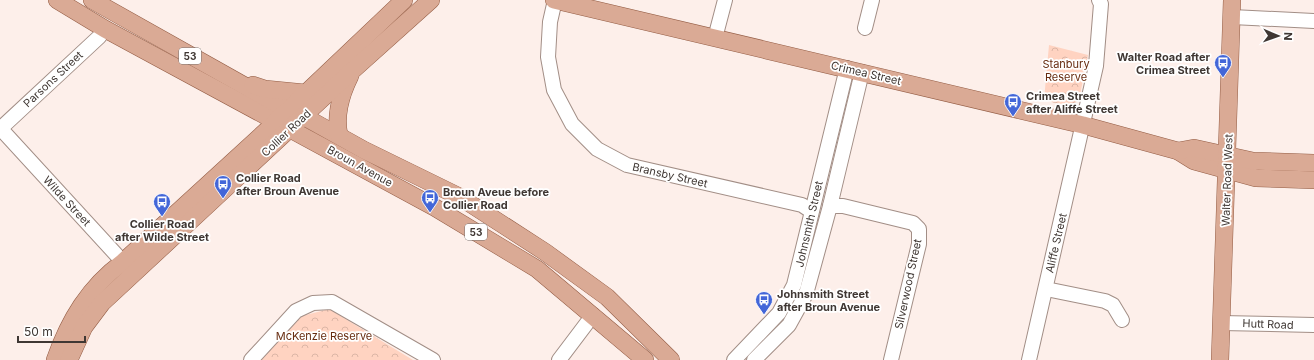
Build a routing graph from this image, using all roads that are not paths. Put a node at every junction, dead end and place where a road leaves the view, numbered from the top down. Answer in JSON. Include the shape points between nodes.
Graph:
{"nodes":[{"id":1,"x":57,"y":0,"type":"edge"},
{"id":2,"x":92,"y":0,"type":"edge"},
{"id":3,"x":404,"y":0,"type":"edge"},
{"id":4,"x":431,"y":0,"type":"edge"},
{"id":5,"x":554,"y":0,"type":"edge"},
{"id":6,"x":725,"y":0,"type":"edge"},
{"id":7,"x":872,"y":0,"type":"edge"},
{"id":8,"x":1099,"y":0,"type":"edge"},
{"id":9,"x":1232,"y":0,"type":"edge"},
{"id":10,"x":1243,"y":0,"type":"edge"},
{"id":11,"x":1237,"y":17,"type":"junction"},
{"id":12,"x":1314,"y":21,"type":"edge"},
{"id":13,"x":105,"y":28,"type":"junction"},
{"id":14,"x":865,"y":28,"type":"dead end"},
{"id":15,"x":715,"y":38,"type":"junction"},
{"id":16,"x":353,"y":70,"type":"junction"},
{"id":17,"x":854,"y":70,"type":"junction"},
{"id":18,"x":232,"y":79,"type":"junction"},
{"id":19,"x":306,"y":93,"type":"junction"},
{"id":20,"x":249,"y":107,"type":"junction"},
{"id":21,"x":290,"y":119,"type":"junction"},
{"id":22,"x":1083,"y":125,"type":"junction"},
{"id":23,"x":0,"y":129,"type":"edge"},
{"id":24,"x":339,"y":135,"type":"junction"},
{"id":25,"x":245,"y":151,"type":"junction"},
{"id":26,"x":1314,"y":163,"type":"edge"},
{"id":27,"x":1232,"y":164,"type":"junction"},
{"id":28,"x":1314,"y":180,"type":"edge"},
{"id":29,"x":830,"y":206,"type":"junction"},
{"id":30,"x":811,"y":211,"type":"junction"},
{"id":31,"x":130,"y":267,"type":"junction"},
{"id":32,"x":1046,"y":289,"type":"junction"},
{"id":33,"x":593,"y":315,"type":"junction"},
{"id":34,"x":1122,"y":320,"type":"dead end"},
{"id":35,"x":1227,"y":323,"type":"junction"},
{"id":36,"x":1314,"y":325,"type":"edge"},
{"id":37,"x":55,"y":360,"type":"edge"},
{"id":38,"x":69,"y":360,"type":"edge"},
{"id":39,"x":251,"y":360,"type":"edge"},
{"id":40,"x":433,"y":360,"type":"edge"},
{"id":41,"x":559,"y":360,"type":"edge"},
{"id":42,"x":645,"y":360,"type":"edge"},
{"id":43,"x":670,"y":360,"type":"edge"},
{"id":44,"x":734,"y":360,"type":"edge"},
{"id":45,"x":754,"y":360,"type":"edge"},
{"id":46,"x":891,"y":360,"type":"edge"},
{"id":47,"x":1029,"y":360,"type":"edge"},
{"id":48,"x":1220,"y":360,"type":"edge"},
{"id":49,"x":1231,"y":360,"type":"edge"}],
"edges":[{"from":1,"to":13,"type":"main road","name":"Broun Avenue","number":"53"},
{"from":2,"to":18,"type":"main road","name":"Broun Avenue","number":"53"},
{"from":3,"to":19,"type":"main road","name":"Collier Road"},
{"from":4,"to":16,"type":"main road","name":"Collier Road"},
{"from":5,"to":15,"type":"main road","name":"Crimea Street"},
{"from":5,"to":30,"type":"street","name":"Bransby Street","via":[[548,57],[554,90],[572,124],[597,149],[628,165],[802,205]]},
{"from":6,"to":15,"type":"street"},
{"from":7,"to":14,"type":"street"},
{"from":8,"to":22,"type":"street","name":"Aliffe Street","via":[[1101,4],[1098,53]]},
{"from":9,"to":11,"type":"main road","name":"Walter Road West"},
{"from":10,"to":11,"type":"main road","name":"Walter Road West"},
{"from":11,"to":12,"type":"street"},
{"from":11,"to":27,"type":"main road","name":"Walter Road West"},
{"from":13,"to":20,"type":"main road","name":"Broun Avenue","number":"53"},
{"from":13,"to":23,"type":"street","name":"Parsons Street","via":[[99,37]]},
{"from":15,"to":17,"type":"main road","name":"Crimea Street"},
{"from":16,"to":21,"type":"main road","name":"Collier Road"},
{"from":16,"to":24,"type":"main road","via":[[339,106]]},
{"from":17,"to":22,"type":"main road","name":"Crimea Street"},
{"from":17,"to":29,"type":"street","name":"Johnsmith Street"},
{"from":17,"to":30,"type":"street","name":"Johnsmith Street"},
{"from":18,"to":19,"type":"main road","via":[[265,89]]},
{"from":18,"to":21,"type":"main road","name":"Broun Avenue","number":"53"},
{"from":19,"to":21,"type":"main road","name":"Collier Road"},
{"from":20,"to":21,"type":"main road","name":"Broun Avenue","number":"53"},
{"from":20,"to":25,"type":"main road","via":[[255,123]]},
{"from":21,"to":24,"type":"main road","name":"Broun Avenue","number":"53"},
{"from":21,"to":25,"type":"main road","name":"Collier Road"},
{"from":21,"to":31,"type":"main road","name":"Collier Road"},
{"from":21,"to":33,"type":"main road","name":"Broun Avenue","number":"53","via":[[537,269]]},
{"from":22,"to":27,"type":"main road","name":"Crimea Street","via":[[1178,151],[1194,148]]},
{"from":22,"to":32,"type":"street","name":"Aliffe Street"},
{"from":23,"to":31,"type":"street","name":"Wilde Street"},
{"from":24,"to":43,"type":"main road","name":"Broun Avenue","number":"53","via":[[460,197],[545,252],[607,297]]},
{"from":25,"to":31,"type":"main road","name":"Collier Road"},
{"from":26,"to":27,"type":"main road","name":"Crimea Street","via":[[1253,161]]},
{"from":27,"to":28,"type":"main road","name":"Crimea Street","via":[[1256,178]]},
{"from":27,"to":35,"type":"main road","name":"Walter Road West"},
{"from":29,"to":45,"type":"street","name":"Johnsmith Street","via":[[806,294],[789,325]]},
{"from":29,"to":46,"type":"street","name":"Silverwood Street","via":[[843,206],[913,223],[919,229],[919,244]]},
{"from":30,"to":44,"type":"street","name":"Johnsmith Street","via":[[794,285],[779,313]]},
{"from":31,"to":37,"type":"main road","name":"Collier Road","via":[[106,274],[93,288],[70,323]]},
{"from":31,"to":38,"type":"main road","name":"Collier Road","via":[[92,314],[77,339]]},
{"from":32,"to":34,"type":"street","via":[[1105,301],[1113,305]]},
{"from":32,"to":47,"type":"street","name":"Aliffe Street"},
{"from":33,"to":41,"type":"street"},
{"from":33,"to":42,"type":"main road","name":"Broun Avenue","number":"53"},
{"from":35,"to":36,"type":"street","name":"Hutt Road"},
{"from":35,"to":48,"type":"main road","name":"Walter Road West"},
{"from":35,"to":49,"type":"main road","name":"Walter Road West"},
{"from":39,"to":40,"type":"street","via":[[296,311],[313,303],[332,302]]}]}
